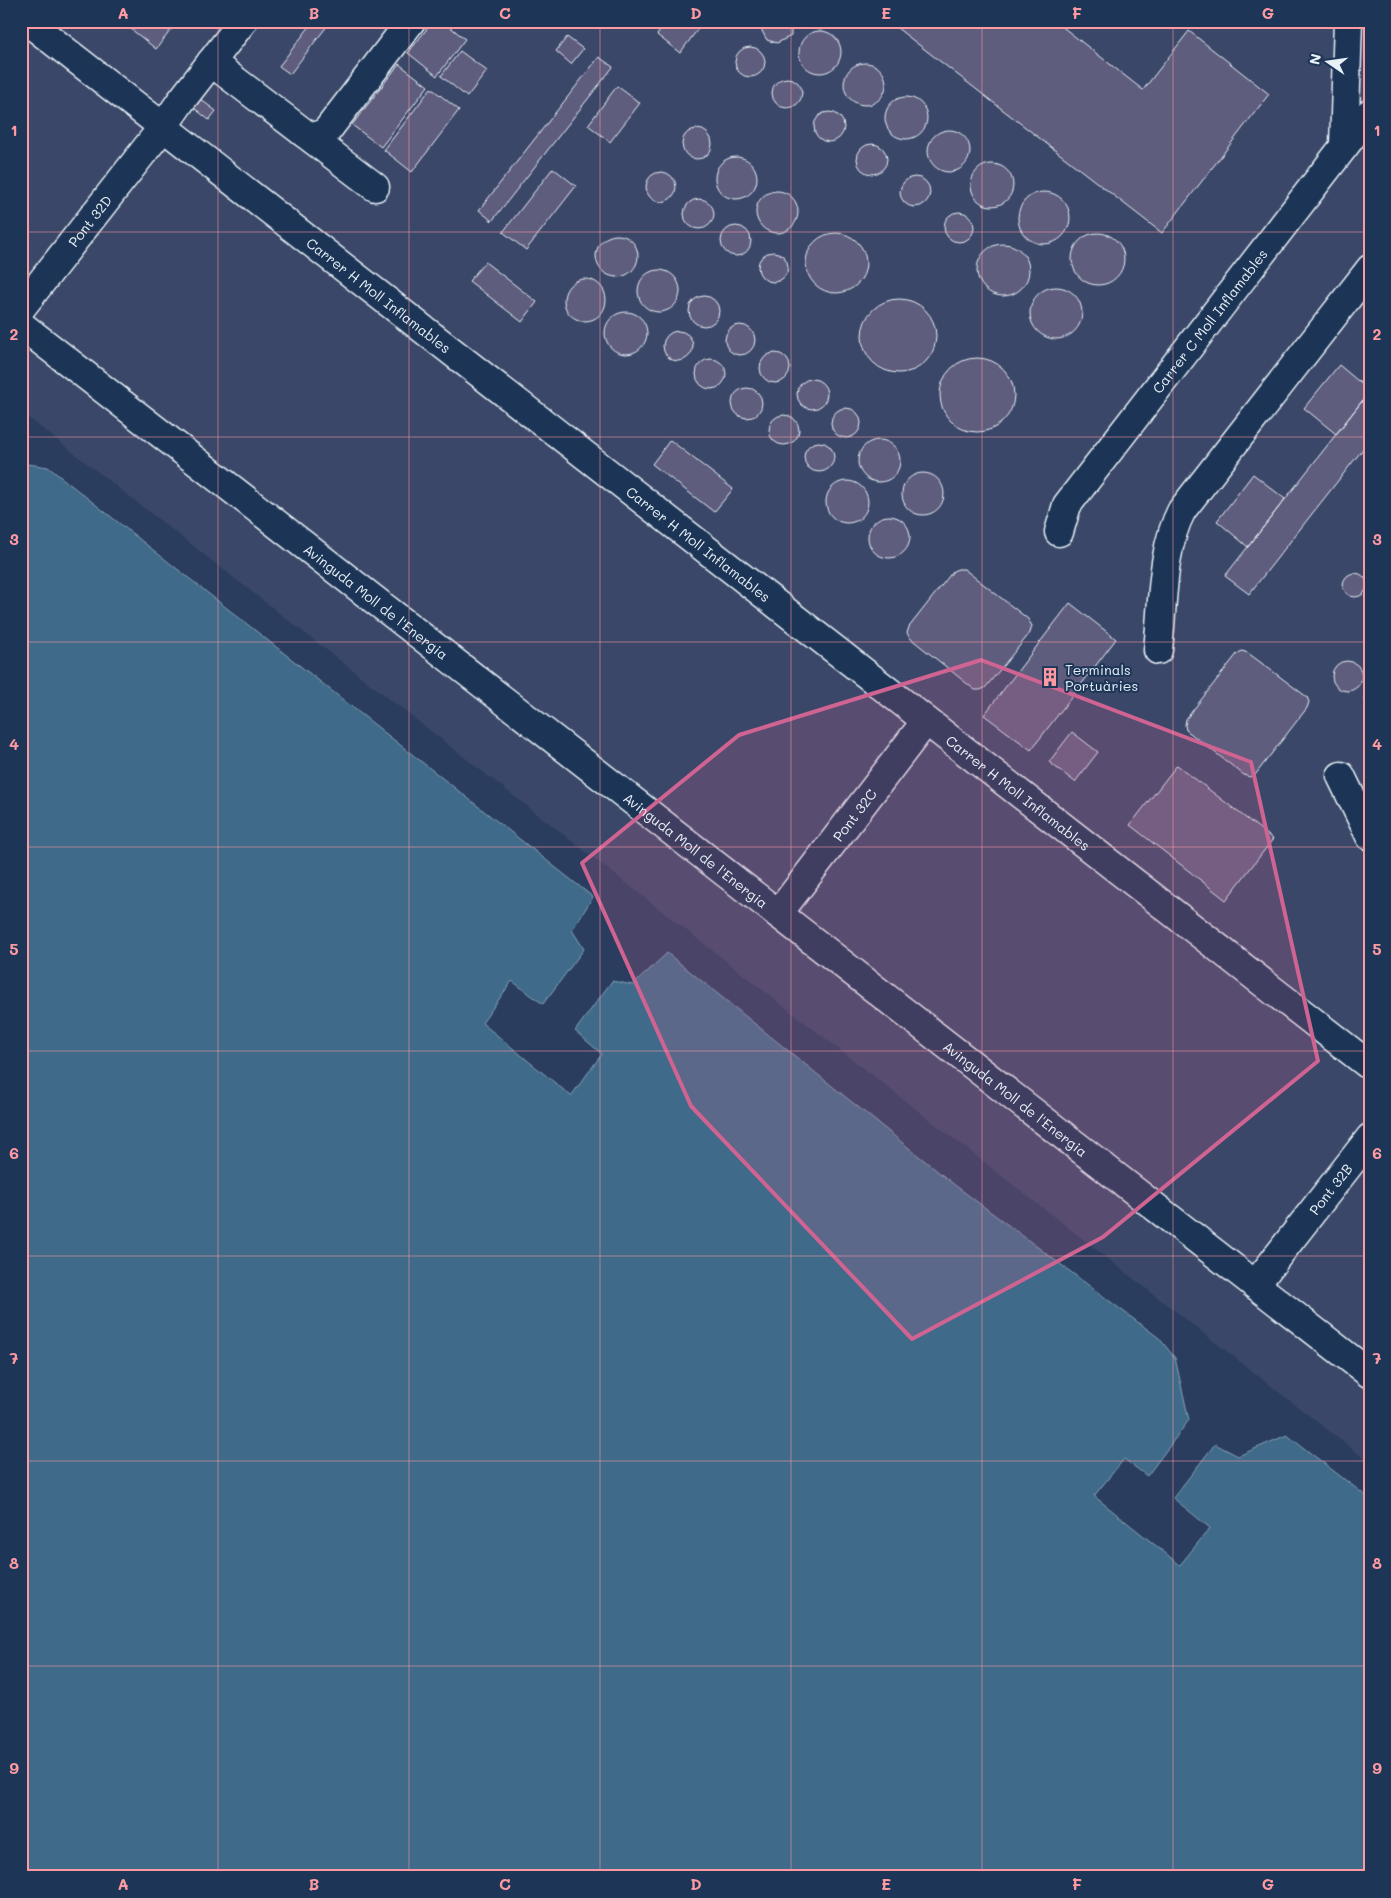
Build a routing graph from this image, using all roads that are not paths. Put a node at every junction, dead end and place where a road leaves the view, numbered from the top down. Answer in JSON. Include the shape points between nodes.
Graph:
{"nodes":[{"id":1,"x":27,"y":21,"type":"edge"},
{"id":2,"x":243,"y":21,"type":"edge"},
{"id":3,"x":411,"y":21,"type":"edge"},
{"id":4,"x":1348,"y":21,"type":"edge"},
{"id":5,"x":210,"y":62,"type":"junction"},
{"id":6,"x":1370,"y":113,"type":"edge"},
{"id":7,"x":163,"y":127,"type":"junction"},
{"id":8,"x":304,"y":133,"type":"junction"},
{"id":9,"x":1344,"y":146,"type":"junction"},
{"id":10,"x":375,"y":187,"type":"dead end"},
{"id":11,"x":1370,"y":269,"type":"edge"},
{"id":12,"x":21,"y":308,"type":"edge"},
{"id":13,"x":21,"y":325,"type":"edge"},
{"id":14,"x":1051,"y":525,"type":"dead end"},
{"id":15,"x":1158,"y":650,"type":"dead end"},
{"id":16,"x":926,"y":721,"type":"junction"},
{"id":17,"x":1341,"y":776,"type":"dead end"},
{"id":18,"x":1370,"y":836,"type":"edge"},
{"id":19,"x":778,"y":914,"type":"junction"},
{"id":20,"x":1370,"y":1066,"type":"edge"},
{"id":21,"x":1370,"y":1138,"type":"edge"},
{"id":22,"x":1254,"y":1285,"type":"junction"},
{"id":23,"x":1370,"y":1374,"type":"edge"}],
"edges":[{"from":1,"to":7,"type":"street","name":"Carrer H Moll Inflamables"},
{"from":2,"to":5,"type":"street","name":"Pont 32D"},
{"from":3,"to":8,"type":"street","via":[[326,132],[313,138]]},
{"from":4,"to":9,"type":"street"},
{"from":5,"to":7,"type":"street","name":"Pont 32D"},
{"from":5,"to":8,"type":"street"},
{"from":6,"to":9,"type":"street","name":"Carrer C Moll Inflamables"},
{"from":7,"to":12,"type":"street","name":"Pont 32D"},
{"from":7,"to":16,"type":"street","name":"Carrer H Moll Inflamables"},
{"from":8,"to":10,"type":"street"},
{"from":9,"to":14,"type":"street","name":"Carrer C Moll Inflamables"},
{"from":11,"to":15,"type":"street","via":[[1182,510],[1172,528],[1168,548]]},
{"from":13,"to":19,"type":"street","name":"Avinguda Moll de l'Energia"},
{"from":16,"to":19,"type":"street","name":"Pont 32C"},
{"from":16,"to":20,"type":"street","name":"Carrer H Moll Inflamables"},
{"from":17,"to":18,"type":"street"},
{"from":19,"to":22,"type":"street","name":"Avinguda Moll de l'Energia"},
{"from":21,"to":22,"type":"street","name":"Pont 32B"},
{"from":22,"to":23,"type":"street","name":"Avinguda Moll de l'Energia"}]}
